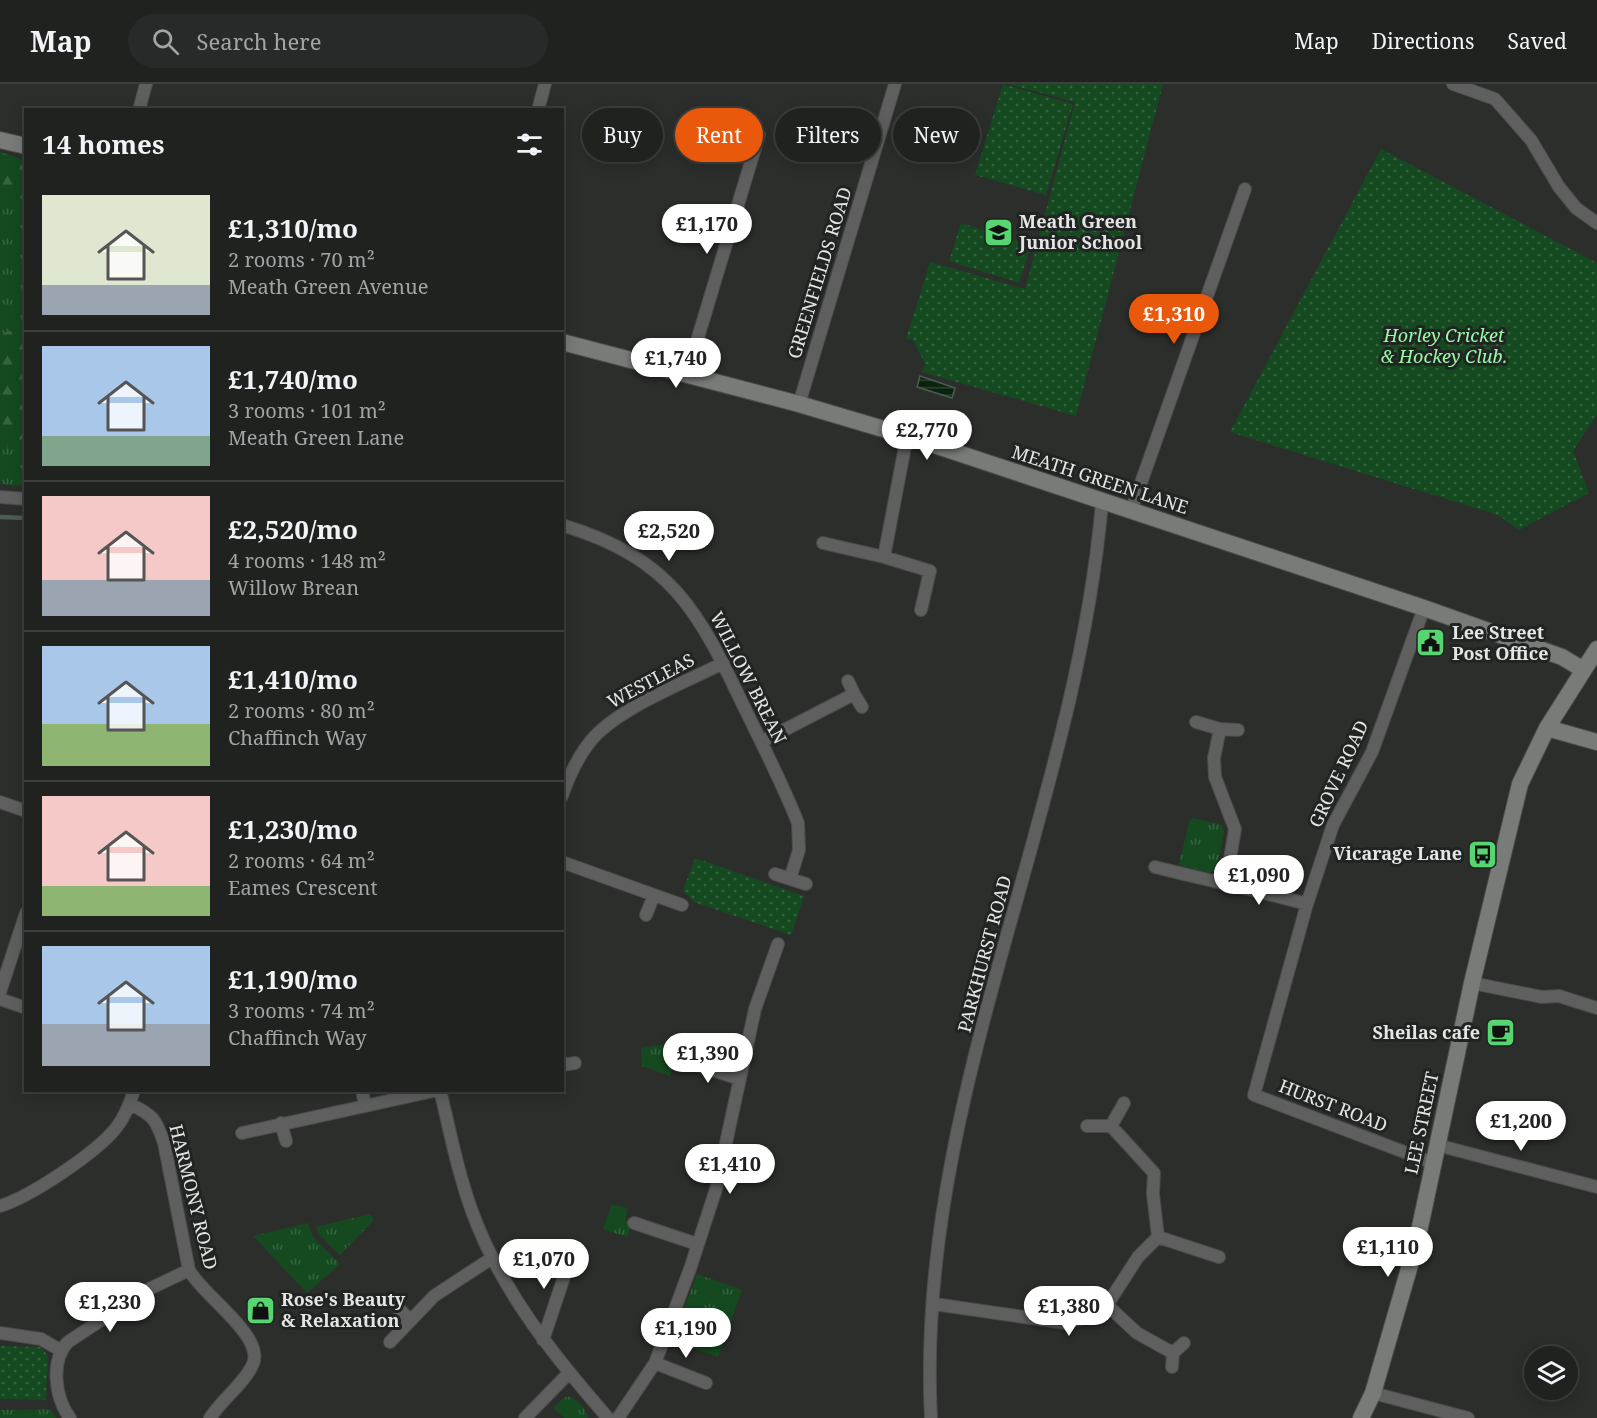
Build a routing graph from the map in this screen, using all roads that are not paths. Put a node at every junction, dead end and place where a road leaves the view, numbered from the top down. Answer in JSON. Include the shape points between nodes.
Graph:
{"nodes":[{"id":1,"x":146,"y":84,"type":"edge"},
{"id":2,"x":545,"y":84,"type":"edge"},
{"id":3,"x":896,"y":84,"type":"edge"},
{"id":4,"x":1457,"y":85,"type":"edge"},
{"id":5,"x":140,"y":108,"type":"edge"},
{"id":6,"x":539,"y":108,"type":"edge"},
{"id":7,"x":0,"y":140,"type":"edge"},
{"id":8,"x":24,"y":146,"type":"edge"},
{"id":9,"x":751,"y":162,"type":"edge"},
{"id":10,"x":1245,"y":189,"type":"dead end"},
{"id":11,"x":1597,"y":223,"type":"edge"},
{"id":12,"x":564,"y":343,"type":"edge"},
{"id":13,"x":687,"y":374,"type":"junction"},
{"id":14,"x":799,"y":404,"type":"junction"},
{"id":15,"x":907,"y":436,"type":"junction"},
{"id":16,"x":0,"y":497,"type":"edge"},
{"id":17,"x":24,"y":499,"type":"edge"},
{"id":18,"x":1102,"y":502,"type":"junction"},
{"id":19,"x":1131,"y":511,"type":"junction"},
{"id":20,"x":564,"y":526,"type":"edge"},
{"id":21,"x":823,"y":543,"type":"dead end"},
{"id":22,"x":884,"y":556,"type":"junction"},
{"id":23,"x":1424,"y":608,"type":"junction"},
{"id":24,"x":921,"y":610,"type":"dead end"},
{"id":25,"x":1597,"y":649,"type":"edge"},
{"id":26,"x":723,"y":663,"type":"junction"},
{"id":27,"x":1582,"y":669,"type":"junction"},
{"id":28,"x":848,"y":681,"type":"dead end"},
{"id":29,"x":854,"y":694,"type":"junction"},
{"id":30,"x":862,"y":707,"type":"dead end"},
{"id":31,"x":1196,"y":722,"type":"dead end"},
{"id":32,"x":1546,"y":728,"type":"junction"},
{"id":33,"x":1220,"y":729,"type":"junction"},
{"id":34,"x":1238,"y":730,"type":"dead end"},
{"id":35,"x":761,"y":742,"type":"junction"},
{"id":36,"x":1597,"y":742,"type":"edge"},
{"id":37,"x":564,"y":791,"type":"edge"},
{"id":38,"x":0,"y":802,"type":"edge"},
{"id":39,"x":24,"y":810,"type":"edge"},
{"id":40,"x":564,"y":863,"type":"edge"},
{"id":41,"x":1155,"y":867,"type":"dead end"},
{"id":42,"x":775,"y":874,"type":"dead end"},
{"id":43,"x":790,"y":879,"type":"junction"},
{"id":44,"x":1226,"y":883,"type":"junction"},
{"id":45,"x":806,"y":884,"type":"dead end"},
{"id":46,"x":654,"y":895,"type":"junction"},
{"id":47,"x":1307,"y":904,"type":"junction"},
{"id":48,"x":682,"y":905,"type":"dead end"},
{"id":49,"x":646,"y":915,"type":"dead end"},
{"id":50,"x":24,"y":917,"type":"edge"},
{"id":51,"x":778,"y":944,"type":"dead end"},
{"id":52,"x":6,"y":951,"type":"edge"},
{"id":53,"x":1472,"y":983,"type":"junction"},
{"id":54,"x":0,"y":992,"type":"edge"},
{"id":55,"x":0,"y":999,"type":"edge"},
{"id":56,"x":24,"y":1007,"type":"edge"},
{"id":57,"x":1597,"y":1008,"type":"edge"},
{"id":58,"x":685,"y":1061,"type":"dead end"},
{"id":59,"x":740,"y":1079,"type":"junction"},
{"id":60,"x":133,"y":1092,"type":"edge"},
{"id":61,"x":362,"y":1092,"type":"edge"},
{"id":62,"x":430,"y":1092,"type":"edge"},
{"id":63,"x":440,"y":1092,"type":"edge"},
{"id":64,"x":1254,"y":1095,"type":"joint"},
{"id":65,"x":1124,"y":1103,"type":"dead end"},
{"id":66,"x":130,"y":1104,"type":"junction"},
{"id":67,"x":365,"y":1106,"type":"junction"},
{"id":68,"x":281,"y":1124,"type":"junction"},
{"id":69,"x":1087,"y":1126,"type":"dead end"},
{"id":70,"x":1111,"y":1126,"type":"junction"},
{"id":71,"x":242,"y":1132,"type":"dead end"},
{"id":72,"x":286,"y":1141,"type":"dead end"},
{"id":73,"x":1437,"y":1145,"type":"junction"},
{"id":74,"x":1433,"y":1163,"type":"junction"},
{"id":75,"x":1597,"y":1187,"type":"edge"},
{"id":76,"x":0,"y":1206,"type":"edge"},
{"id":77,"x":634,"y":1223,"type":"dead end"},
{"id":78,"x":1158,"y":1237,"type":"junction"},
{"id":79,"x":697,"y":1244,"type":"junction"},
{"id":80,"x":573,"y":1250,"type":"dead end"},
{"id":81,"x":1219,"y":1257,"type":"dead end"},
{"id":82,"x":492,"y":1258,"type":"junction"},
{"id":83,"x":189,"y":1270,"type":"junction"},
{"id":84,"x":934,"y":1304,"type":"junction"},
{"id":85,"x":1107,"y":1305,"type":"junction"},
{"id":86,"x":399,"y":1309,"type":"dead end"},
{"id":87,"x":410,"y":1320,"type":"junction"},
{"id":88,"x":0,"y":1332,"type":"edge"},
{"id":89,"x":543,"y":1340,"type":"junction"},
{"id":90,"x":390,"y":1342,"type":"dead end"},
{"id":91,"x":1185,"y":1343,"type":"dead end"},
{"id":92,"x":60,"y":1350,"type":"junction"},
{"id":93,"x":1173,"y":1353,"type":"junction"},
{"id":94,"x":655,"y":1363,"type":"junction"},
{"id":95,"x":1172,"y":1367,"type":"dead end"},
{"id":96,"x":569,"y":1373,"type":"junction"},
{"id":97,"x":706,"y":1383,"type":"dead end"},
{"id":98,"x":1373,"y":1393,"type":"junction"},
{"id":99,"x":70,"y":1418,"type":"edge"},
{"id":100,"x":210,"y":1418,"type":"edge"},
{"id":101,"x":525,"y":1418,"type":"edge"},
{"id":102,"x":608,"y":1418,"type":"edge"},
{"id":103,"x":618,"y":1418,"type":"edge"},
{"id":104,"x":931,"y":1418,"type":"edge"},
{"id":105,"x":1361,"y":1418,"type":"edge"},
{"id":106,"x":1467,"y":1418,"type":"edge"}],
"edges":[{"from":1,"to":5,"type":"street"},
{"from":2,"to":6,"type":"street"},
{"from":3,"to":14,"type":"street","name":"GREENFIELDS ROAD"},
{"from":4,"to":11,"type":"street","via":[[1495,99],[1531,140],[1576,208]]},
{"from":7,"to":8,"type":"street"},
{"from":9,"to":13,"type":"street"},
{"from":10,"to":19,"type":"street"},
{"from":12,"to":13,"type":"street","name":"MEATH GREEN LANE"},
{"from":13,"to":14,"type":"street","name":"MEATH GREEN LANE"},
{"from":14,"to":15,"type":"street","name":"MEATH GREEN LANE"},
{"from":15,"to":18,"type":"street","name":"MEATH GREEN LANE"},
{"from":15,"to":22,"type":"street"},
{"from":16,"to":17,"type":"street"},
{"from":18,"to":19,"type":"street","name":"MEATH GREEN LANE"},
{"from":18,"to":84,"type":"street","name":"PARKHURST ROAD","via":[[1098,553],[1061,741],[960,1117],[941,1218]]},
{"from":19,"to":23,"type":"street","name":"MEATH GREEN LANE"},
{"from":20,"to":26,"type":"street","name":"WILLOW BREAN","via":[[646,562],[692,608]]},
{"from":21,"to":22,"type":"street"},
{"from":22,"to":24,"type":"street","via":[[930,571]]},
{"from":23,"to":27,"type":"street","name":"MEATH GREEN LANE","via":[[1562,657]]},
{"from":23,"to":47,"type":"street","name":"GROVE ROAD","via":[[1372,752],[1333,825]]},
{"from":25,"to":27,"type":"street","name":"LEE STREET"},
{"from":26,"to":35,"type":"street","name":"WILLOW BREAN"},
{"from":26,"to":37,"type":"street","name":"WESTLEAS","via":[[618,717],[598,733],[573,769]]},
{"from":27,"to":32,"type":"street","name":"LEE STREET"},
{"from":28,"to":29,"type":"street"},
{"from":29,"to":30,"type":"street"},
{"from":29,"to":35,"type":"street"},
{"from":31,"to":33,"type":"street"},
{"from":32,"to":36,"type":"street"},
{"from":32,"to":53,"type":"street","name":"LEE STREET","via":[[1511,813]]},
{"from":33,"to":34,"type":"street"},
{"from":33,"to":44,"type":"street","via":[[1215,777],[1235,829]]},
{"from":35,"to":43,"type":"street","name":"WILLOW BREAN","via":[[798,823],[799,850]]},
{"from":38,"to":39,"type":"street"},
{"from":40,"to":46,"type":"street"},
{"from":41,"to":44,"type":"street"},
{"from":42,"to":43,"type":"street"},
{"from":43,"to":45,"type":"street"},
{"from":44,"to":47,"type":"street"},
{"from":46,"to":48,"type":"street"},
{"from":46,"to":49,"type":"street"},
{"from":47,"to":64,"type":"street","name":"GROVE ROAD"},
{"from":50,"to":52,"type":"street"},
{"from":51,"to":59,"type":"street","via":[[756,1009]]},
{"from":52,"to":54,"type":"street"},
{"from":53,"to":57,"type":"street","via":[[1542,997],[1559,996]]},
{"from":53,"to":73,"type":"street","name":"LEE STREET"},
{"from":55,"to":56,"type":"street"},
{"from":58,"to":59,"type":"street"},
{"from":59,"to":79,"type":"street","via":[[716,1189]]},
{"from":60,"to":66,"type":"street"},
{"from":61,"to":67,"type":"street"},
{"from":62,"to":67,"type":"street"},
{"from":63,"to":82,"type":"street","via":[[464,1188]]},
{"from":64,"to":74,"type":"street","name":"HURST ROAD"},
{"from":65,"to":70,"type":"street"},
{"from":66,"to":76,"type":"street","via":[[117,1127],[97,1148]]},
{"from":66,"to":83,"type":"street","name":"HARMONY ROAD","via":[[152,1115],[158,1125]]},
{"from":67,"to":68,"type":"street"},
{"from":68,"to":71,"type":"street"},
{"from":68,"to":72,"type":"street"},
{"from":69,"to":70,"type":"street"},
{"from":70,"to":78,"type":"street","via":[[1154,1173]]},
{"from":73,"to":74,"type":"street","name":"LEE STREET"},
{"from":73,"to":75,"type":"street"},
{"from":74,"to":98,"type":"street","name":"LEE STREET","via":[[1417,1241]]},
{"from":77,"to":79,"type":"street"},
{"from":78,"to":81,"type":"street"},
{"from":78,"to":85,"type":"street","via":[[1138,1257]]},
{"from":79,"to":94,"type":"street"},
{"from":80,"to":89,"type":"street"},
{"from":82,"to":87,"type":"street","via":[[450,1284]]},
{"from":82,"to":89,"type":"street"},
{"from":83,"to":92,"type":"street","via":[[145,1291]]},
{"from":83,"to":100,"type":"street","name":"HARMONY ROAD","via":[[196,1284],[248,1335],[255,1354],[248,1373]]},
{"from":84,"to":85,"type":"street","via":[[1065,1323]]},
{"from":84,"to":104,"type":"street","name":"PARKHURST ROAD"},
{"from":85,"to":93,"type":"street","via":[[1137,1333]]},
{"from":86,"to":87,"type":"street"},
{"from":87,"to":90,"type":"street"},
{"from":88,"to":92,"type":"street","via":[[41,1340]]},
{"from":89,"to":96,"type":"street"},
{"from":91,"to":93,"type":"street"},
{"from":92,"to":99,"type":"street","via":[[59,1398]]},
{"from":93,"to":95,"type":"street"},
{"from":94,"to":97,"type":"street"},
{"from":94,"to":103,"type":"street"},
{"from":96,"to":101,"type":"street"},
{"from":96,"to":102,"type":"street"},
{"from":98,"to":105,"type":"street","name":"LEE STREET"},
{"from":98,"to":106,"type":"street"}]}
